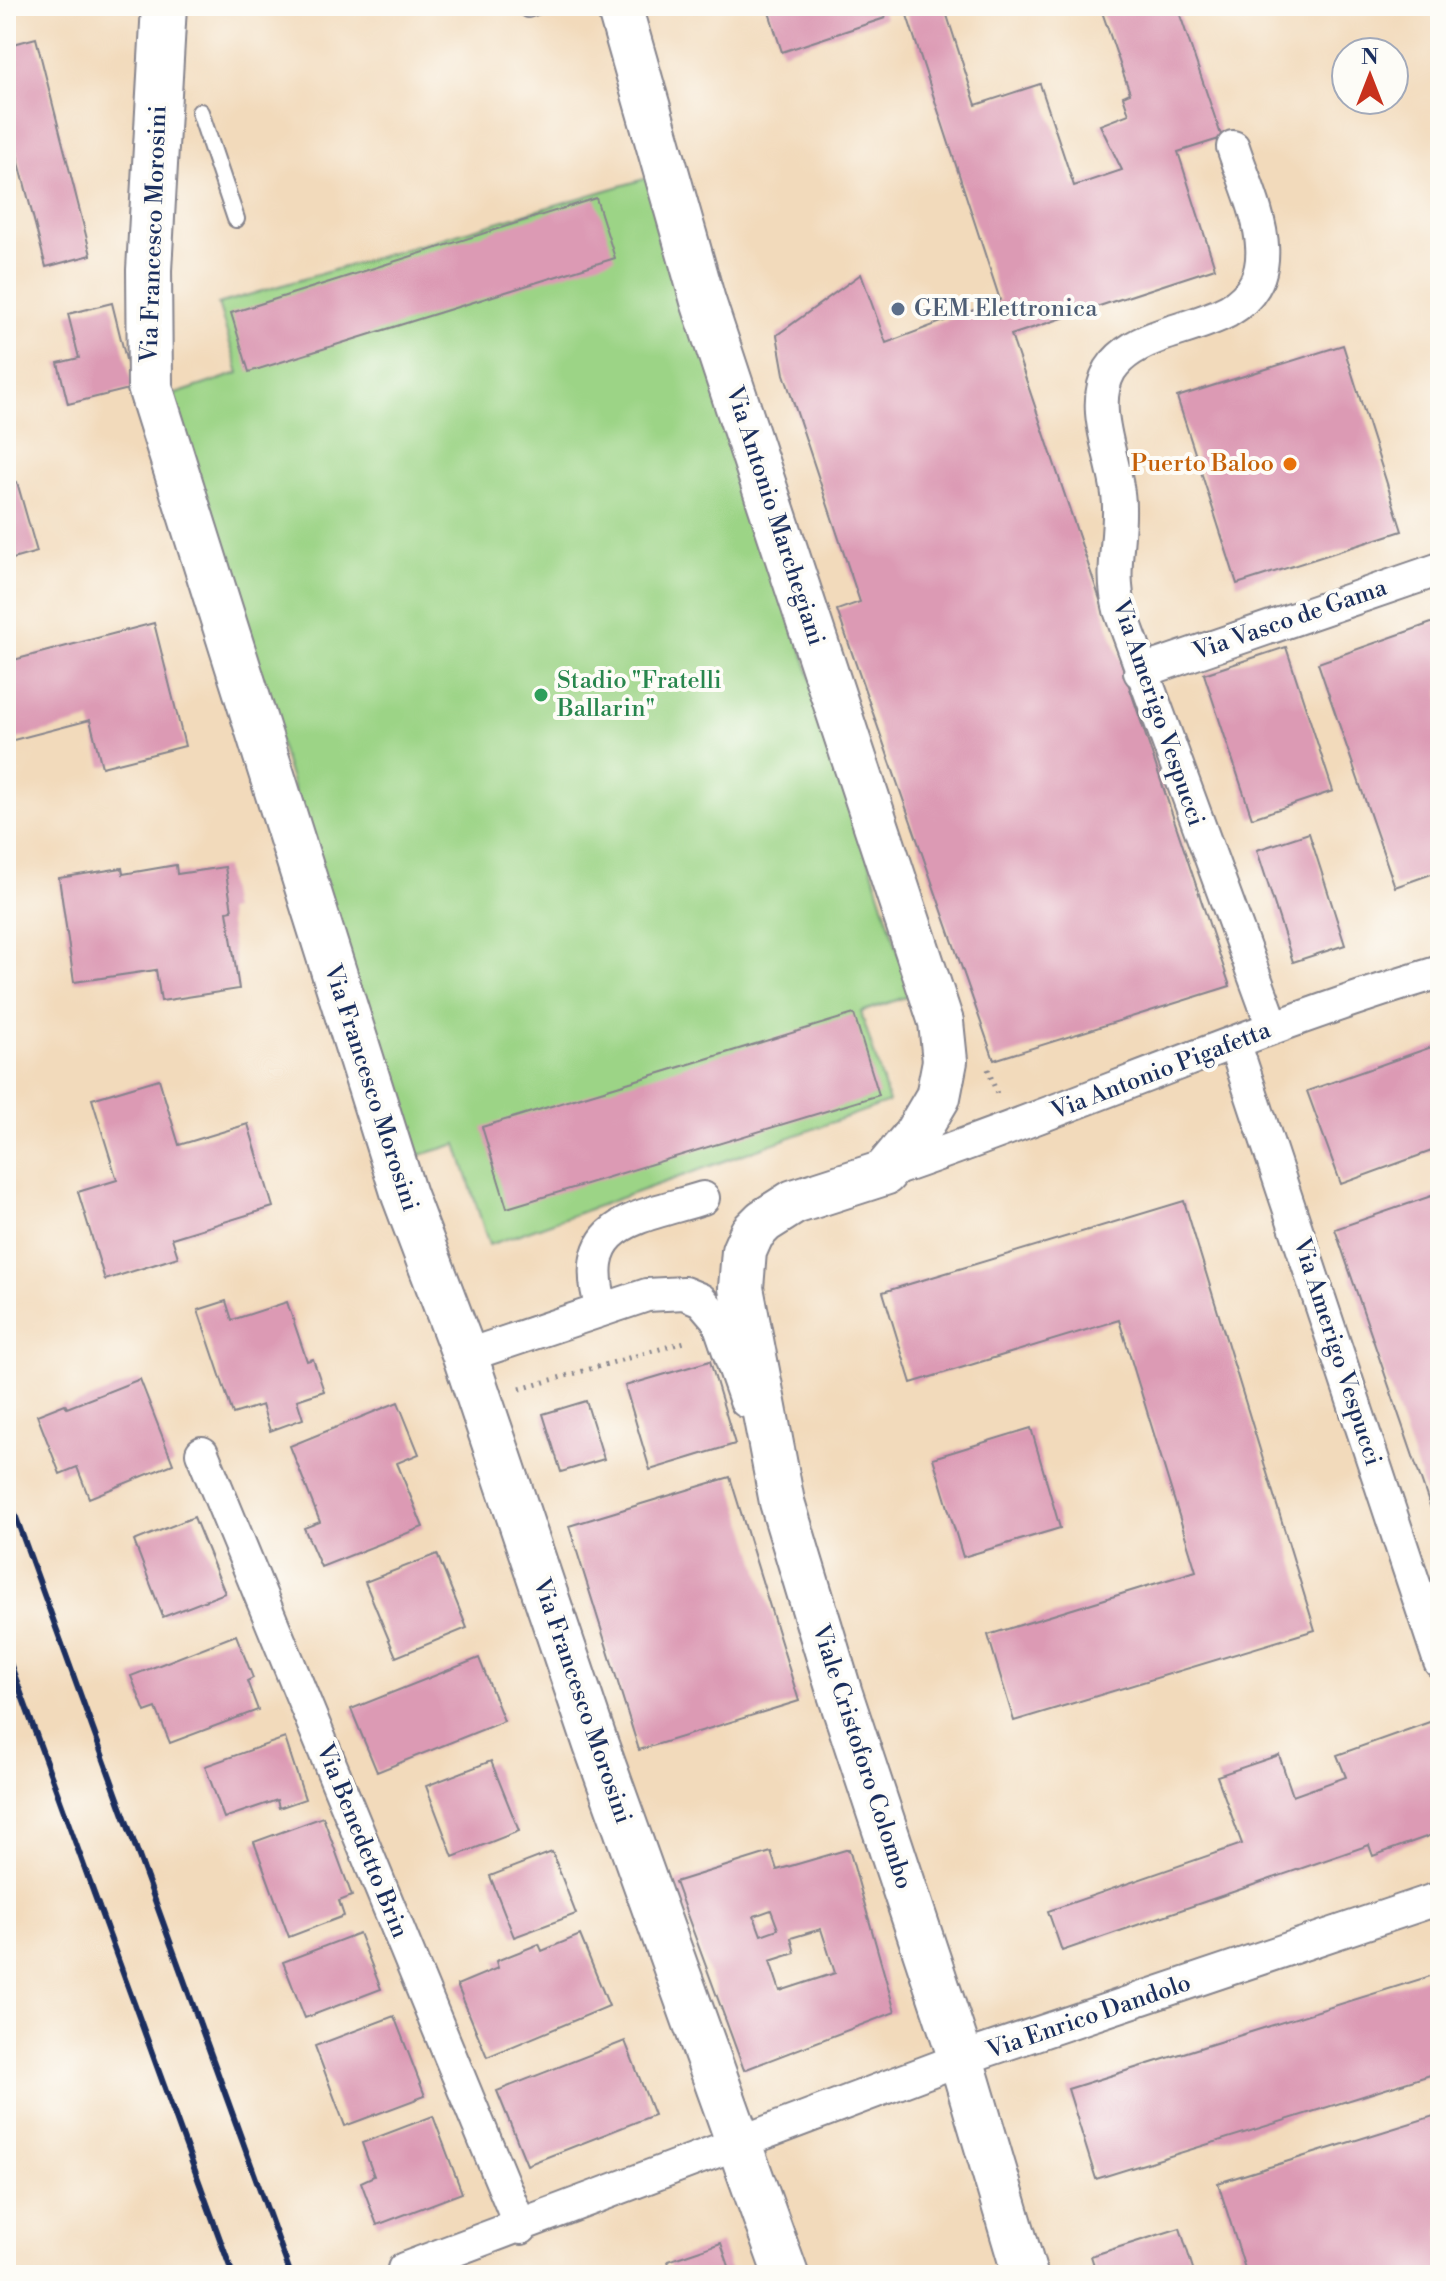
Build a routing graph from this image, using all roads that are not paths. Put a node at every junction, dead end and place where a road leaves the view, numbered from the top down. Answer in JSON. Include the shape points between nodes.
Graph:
{"nodes":[{"id":1,"x":164,"y":6,"type":"edge"},
{"id":2,"x":619,"y":6,"type":"edge"},
{"id":3,"x":200,"y":112,"type":"dead end"},
{"id":4,"x":1233,"y":147,"type":"dead end"},
{"id":5,"x":236,"y":219,"type":"dead end"},
{"id":6,"x":1440,"y":569,"type":"edge"},
{"id":7,"x":1140,"y":672,"type":"junction"},
{"id":8,"x":1440,"y":972,"type":"edge"},
{"id":9,"x":1273,"y":1027,"type":"junction"},
{"id":10,"x":1234,"y":1042,"type":"junction"},
{"id":11,"x":884,"y":1173,"type":"junction"},
{"id":12,"x":703,"y":1198,"type":"dead end"},
{"id":13,"x":602,"y":1309,"type":"junction"},
{"id":14,"x":465,"y":1356,"type":"junction"},
{"id":15,"x":202,"y":1453,"type":"dead end"},
{"id":16,"x":782,"y":1502,"type":"junction"},
{"id":17,"x":1440,"y":1662,"type":"edge"},
{"id":18,"x":1440,"y":1898,"type":"edge"},
{"id":19,"x":961,"y":2059,"type":"junction"},
{"id":20,"x":741,"y":2141,"type":"junction"},
{"id":21,"x":521,"y":2228,"type":"junction"},
{"id":22,"x":404,"y":2269,"type":"dead end"},
{"id":23,"x":786,"y":2275,"type":"edge"},
{"id":24,"x":1025,"y":2275,"type":"edge"}],
"edges":[{"from":1,"to":14,"type":"street","name":"Via Francesco Morosini","via":[[149,270],[150,387],[404,1195]]},
{"from":2,"to":11,"type":"street","name":"Via Antonio Marchegiani","via":[[703,301],[941,1022],[945,1061],[938,1097]]},
{"from":3,"to":5,"type":"lane"},
{"from":4,"to":7,"type":"street","name":"Via Amerigo Vespucci","via":[[1265,251],[1257,282],[1229,310],[1129,351],[1110,371],[1102,393],[1120,506],[1113,575]]},
{"from":6,"to":7,"type":"street","name":"Via Vasco de Gama"},
{"from":7,"to":9,"type":"street","name":"Via Amerigo Vespucci"},
{"from":8,"to":9,"type":"street","name":"Via Antonio Pigafetta"},
{"from":9,"to":10,"type":"street","name":"Via Antonio Pigafetta"},
{"from":10,"to":11,"type":"street","name":"Via Antonio Pigafetta"},
{"from":10,"to":17,"type":"street","name":"Via Amerigo Vespucci"},
{"from":11,"to":16,"type":"street","name":"Viale Cristoforo Colombo","via":[[780,1209],[752,1233],[742,1260],[741,1288]]},
{"from":12,"to":13,"type":"street","via":[[630,1221],[600,1244],[593,1269]]},
{"from":13,"to":14,"type":"street"},
{"from":13,"to":16,"type":"street","via":[[659,1292],[684,1293],[710,1307]]},
{"from":14,"to":20,"type":"street","name":"Via Francesco Morosini","via":[[596,1745]]},
{"from":15,"to":21,"type":"street","name":"Via Benedetto Brin"},
{"from":16,"to":19,"type":"street","name":"Viale Cristoforo Colombo"},
{"from":18,"to":19,"type":"street","name":"Via Enrico Dandolo"},
{"from":19,"to":20,"type":"street","name":"Via Enrico Dandolo"},
{"from":19,"to":24,"type":"street","name":"Viale Cristoforo Colombo"},
{"from":20,"to":21,"type":"street"},
{"from":20,"to":23,"type":"street","name":"Via Francesco Morosini"},
{"from":21,"to":22,"type":"street"}]}
